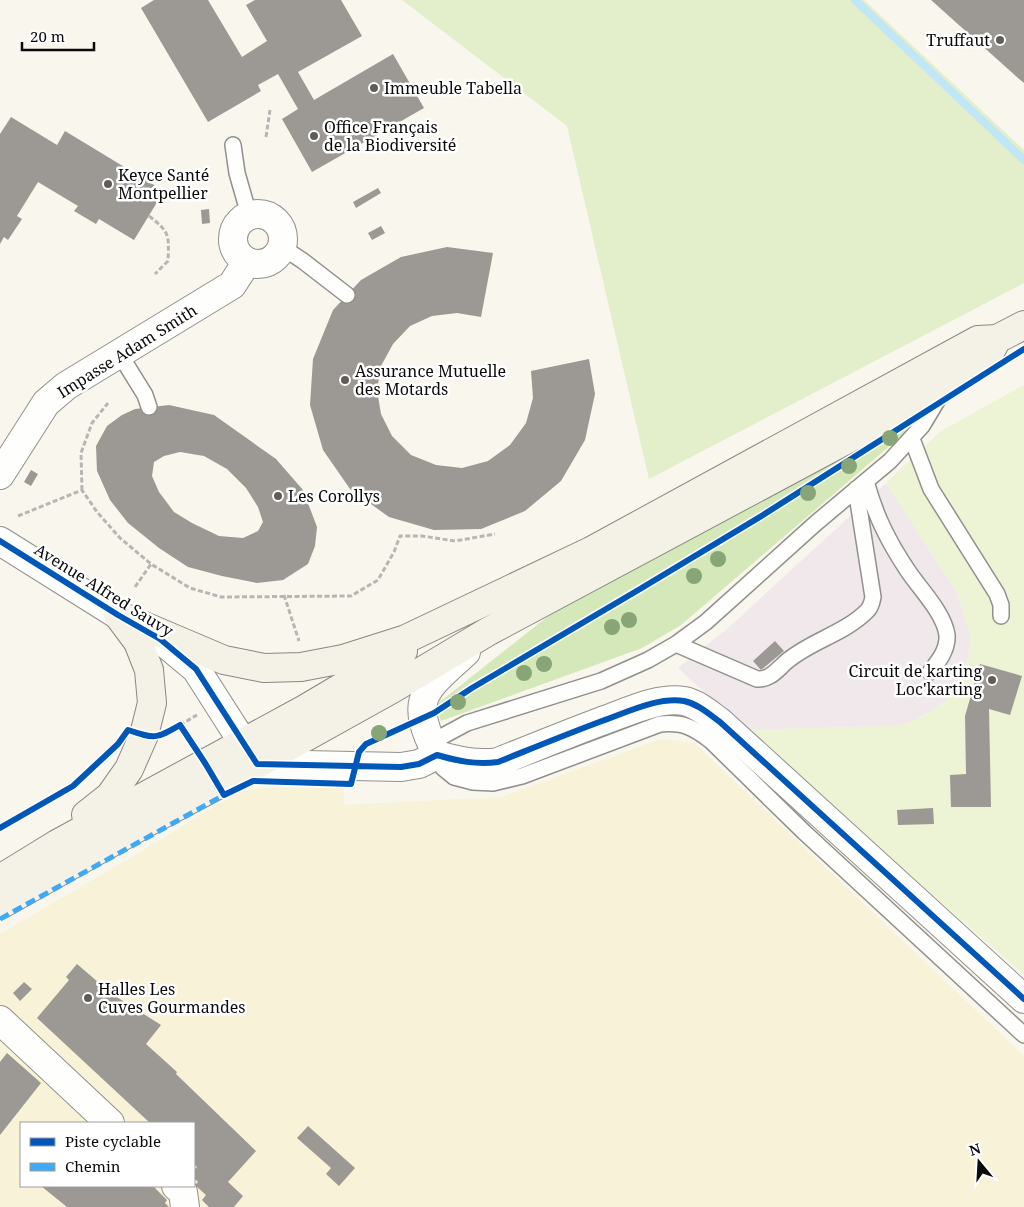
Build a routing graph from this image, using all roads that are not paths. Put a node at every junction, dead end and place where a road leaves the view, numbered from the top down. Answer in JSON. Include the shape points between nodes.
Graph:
{"nodes":[{"id":1,"x":233,"y":145,"type":"dead end"},
{"id":2,"x":249,"y":216,"type":"junction"},
{"id":3,"x":282,"y":248,"type":"junction"},
{"id":4,"x":247,"y":262,"type":"junction"},
{"id":5,"x":347,"y":295,"type":"dead end"},
{"id":6,"x":1024,"y":325,"type":"edge"},
{"id":7,"x":992,"y":348,"type":"junction"},
{"id":8,"x":119,"y":353,"type":"junction"},
{"id":9,"x":149,"y":408,"type":"dead end"},
{"id":10,"x":912,"y":438,"type":"junction"},
{"id":11,"x":0,"y":475,"type":"edge"},
{"id":12,"x":861,"y":485,"type":"junction"},
{"id":13,"x":0,"y":541,"type":"edge"},
{"id":14,"x":501,"y":594,"type":"junction"},
{"id":15,"x":118,"y":615,"type":"junction"},
{"id":16,"x":1001,"y":616,"type":"dead end"},
{"id":17,"x":489,"y":631,"type":"junction"},
{"id":18,"x":676,"y":644,"type":"junction"},
{"id":19,"x":930,"y":672,"type":"dead end"},
{"id":20,"x":250,"y":754,"type":"junction"},
{"id":21,"x":437,"y":755,"type":"junction"},
{"id":22,"x":0,"y":866,"type":"edge"},
{"id":23,"x":0,"y":878,"type":"edge"},
{"id":24,"x":0,"y":896,"type":"edge"},
{"id":25,"x":0,"y":905,"type":"edge"},
{"id":26,"x":1024,"y":999,"type":"edge"},
{"id":27,"x":0,"y":1020,"type":"edge"},
{"id":28,"x":1024,"y":1035,"type":"edge"},
{"id":29,"x":109,"y":1122,"type":"edge"},
{"id":30,"x":177,"y":1187,"type":"edge"},
{"id":31,"x":185,"y":1207,"type":"edge"}],
"edges":[{"from":1,"to":2,"type":"lane"},
{"from":2,"to":3,"type":"street","via":[[266,214],[273,218],[283,231]]},
{"from":2,"to":4,"type":"street","via":[[236,226],[233,234],[235,250]]},
{"from":3,"to":4,"type":"street","via":[[272,261],[264,264]]},
{"from":3,"to":5,"type":"lane","via":[[303,260]]},
{"from":4,"to":8,"type":"street","name":"Impasse Adam Smith","via":[[232,285]]},
{"from":6,"to":7,"type":"main road"},
{"from":7,"to":10,"type":"lane","via":[[947,385],[930,416]]},
{"from":7,"to":14,"type":"main road","via":[[978,340],[591,551]]},
{"from":7,"to":17,"type":"main road","via":[[872,426]]},
{"from":8,"to":9,"type":"lane","via":[[146,395]]},
{"from":8,"to":11,"type":"street","name":"Impasse Adam Smith","via":[[66,386],[46,403]]},
{"from":10,"to":12,"type":"lane"},
{"from":10,"to":16,"type":"lane","via":[[931,489],[997,594]]},
{"from":12,"to":18,"type":"lane","via":[[706,622]]},
{"from":12,"to":18,"type":"lane","via":[[873,597],[868,610],[852,623],[796,654],[763,679]]},
{"from":12,"to":19,"type":"lane","via":[[880,525],[945,627],[946,648]]},
{"from":13,"to":15,"type":"street","name":"Avenue Alfred Sauvy"},
{"from":14,"to":15,"type":"main road","via":[[406,639],[343,659],[301,666],[264,668],[224,660]]},
{"from":14,"to":20,"type":"main road","via":[[305,709]]},
{"from":15,"to":20,"type":"street","name":"Avenue Alfred Sauvy","via":[[160,639],[196,669]]},
{"from":15,"to":22,"type":"main road","via":[[138,642],[149,670],[152,703],[144,736],[129,769],[110,796],[83,817]]},
{"from":17,"to":20,"type":"main road","via":[[392,689]]},
{"from":17,"to":21,"type":"street","via":[[434,681],[426,693],[423,718]]},
{"from":18,"to":21,"type":"lane","via":[[601,681],[467,723],[442,737],[437,743]]},
{"from":20,"to":21,"type":"street","via":[[401,767],[419,764]]},
{"from":20,"to":23,"type":"main road","via":[[205,763]]},
{"from":20,"to":24,"type":"main road"},
{"from":20,"to":25,"type":"main road","via":[[153,819]]},
{"from":21,"to":26,"type":"street","via":[[469,763],[498,762],[657,702],[672,700],[695,705],[720,722]]},
{"from":21,"to":28,"type":"lane","via":[[443,768],[454,777],[493,783],[522,776],[660,724],[677,723],[693,729],[711,741],[804,832]]},
{"from":27,"to":29,"type":"street"},
{"from":30,"to":31,"type":"street","via":[[183,1192]]}]}
